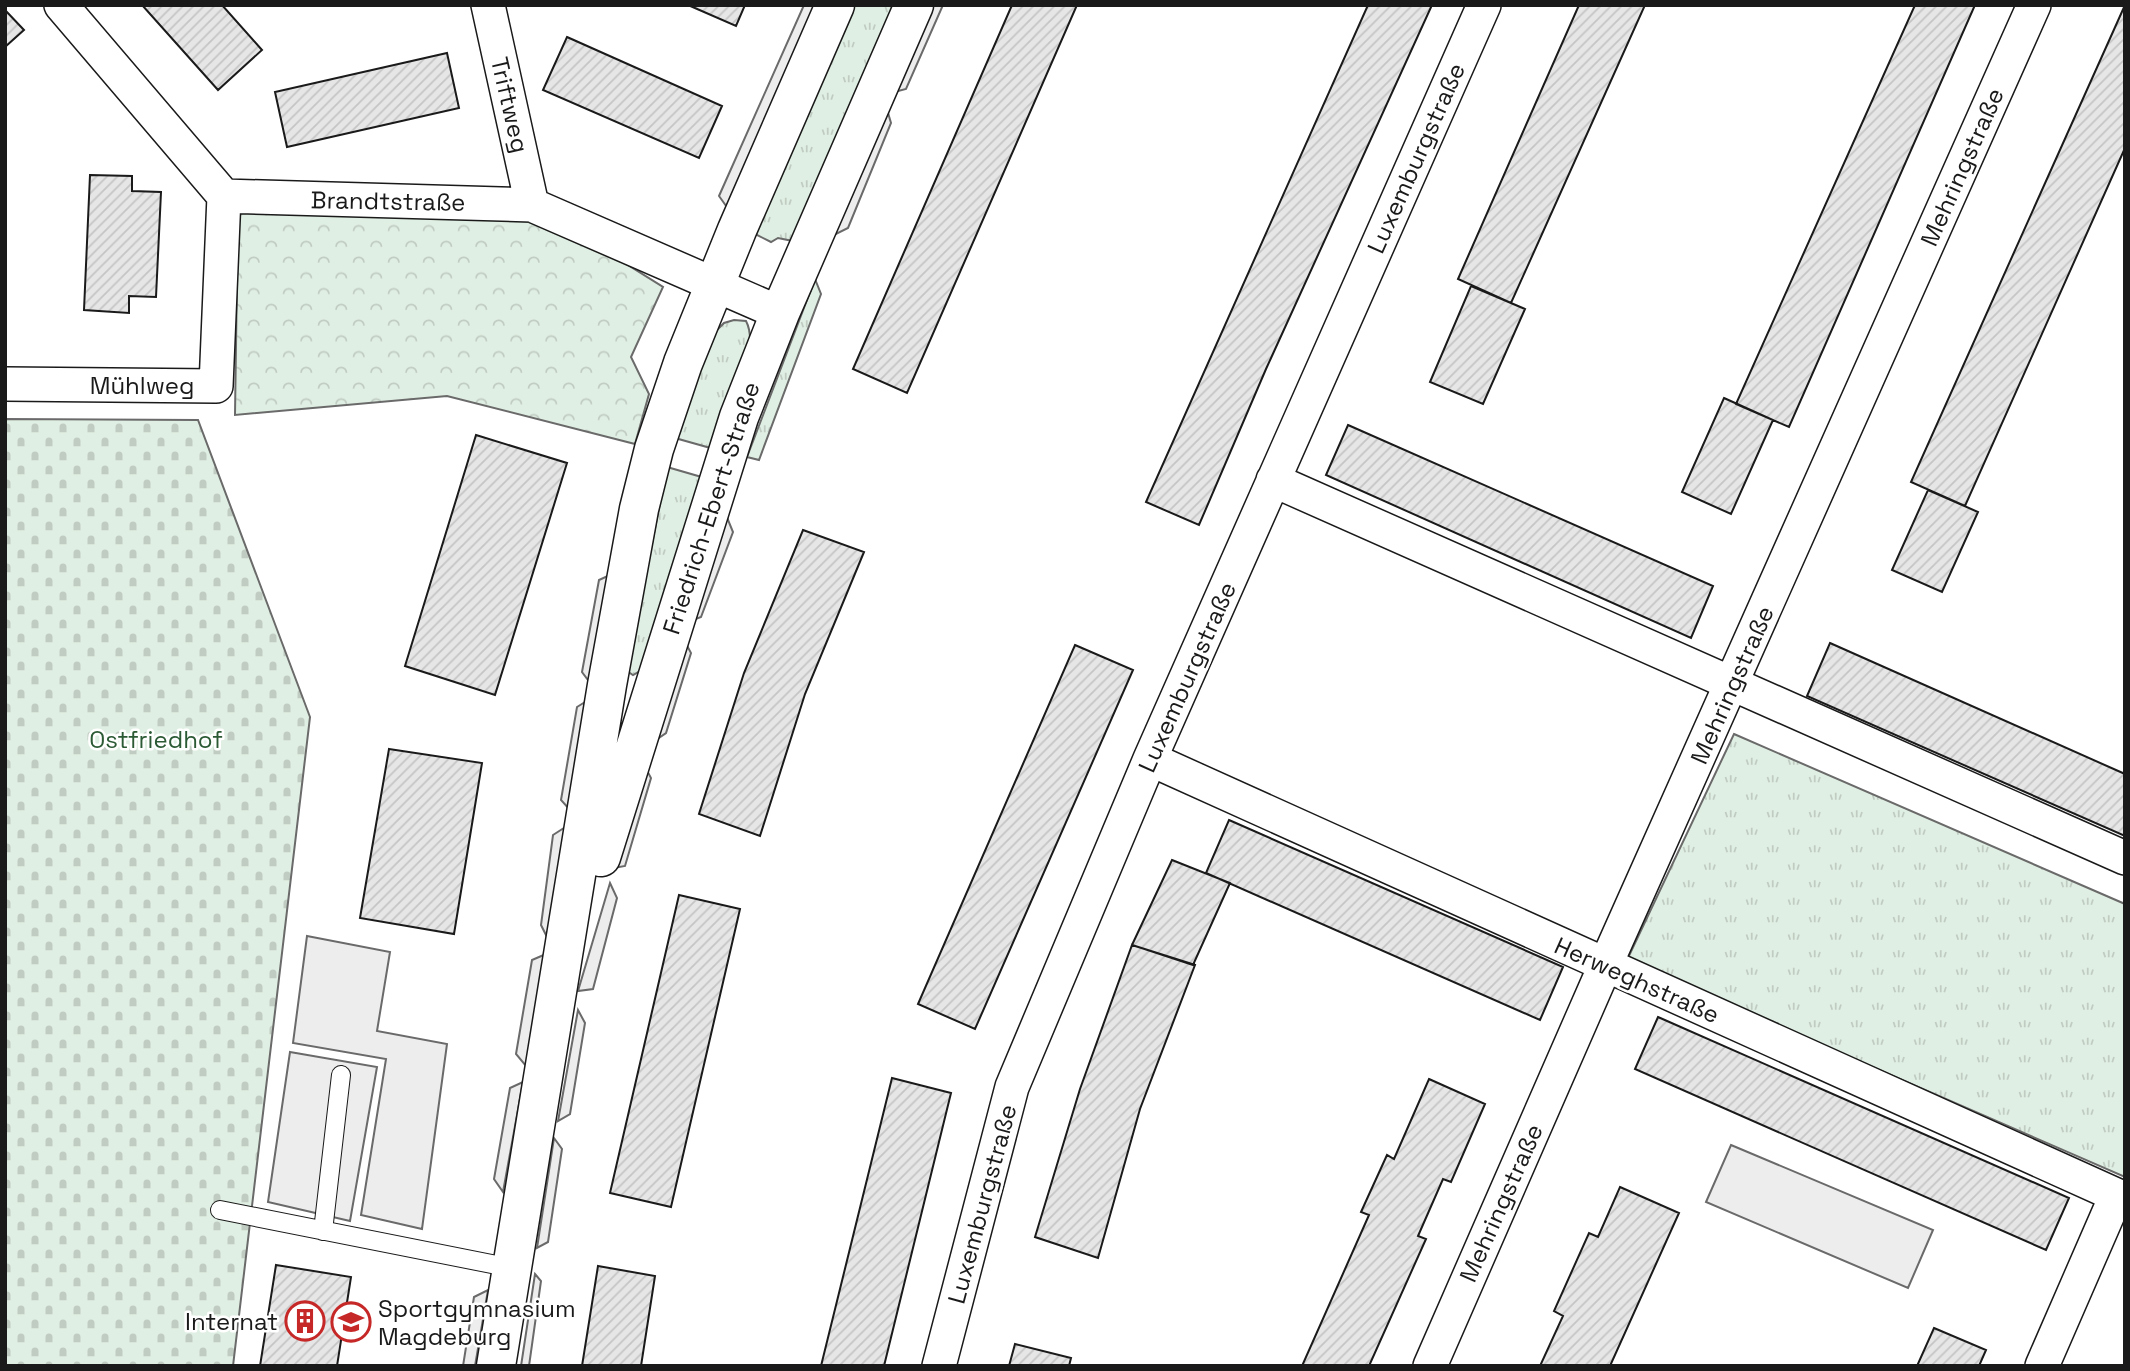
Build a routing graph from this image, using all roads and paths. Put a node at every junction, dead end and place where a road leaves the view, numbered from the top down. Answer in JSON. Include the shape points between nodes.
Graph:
{"nodes":[{"id":1,"x":61,"y":5,"type":"edge"},
{"id":2,"x":488,"y":5,"type":"edge"},
{"id":3,"x":835,"y":5,"type":"edge"},
{"id":4,"x":914,"y":5,"type":"edge"},
{"id":5,"x":1484,"y":5,"type":"edge"},
{"id":6,"x":2034,"y":5,"type":"edge"},
{"id":7,"x":224,"y":196,"type":"junction"},
{"id":8,"x":532,"y":205,"type":"junction"},
{"id":9,"x":715,"y":285,"type":"junction"},
{"id":10,"x":780,"y":313,"type":"junction"},
{"id":11,"x":5,"y":384,"type":"edge"},
{"id":12,"x":1273,"y":480,"type":"junction"},
{"id":13,"x":1732,"y":685,"type":"junction"},
{"id":14,"x":1150,"y":760,"type":"junction"},
{"id":15,"x":2125,"y":858,"type":"edge"},
{"id":16,"x":1605,"y":966,"type":"junction"},
{"id":17,"x":553,"y":1027,"type":"junction"},
{"id":18,"x":341,"y":1075,"type":"dead end"},
{"id":19,"x":2121,"y":1198,"type":"edge"},
{"id":20,"x":220,"y":1210,"type":"dead end"},
{"id":21,"x":323,"y":1231,"type":"junction"},
{"id":22,"x":512,"y":1268,"type":"junction"},
{"id":23,"x":496,"y":1366,"type":"edge"},
{"id":24,"x":939,"y":1366,"type":"edge"},
{"id":25,"x":1430,"y":1366,"type":"edge"},
{"id":26,"x":2042,"y":1366,"type":"edge"}],
"edges":[{"from":1,"to":7,"type":"street"},
{"from":2,"to":8,"type":"street","name":"Triftweg"},
{"from":3,"to":9,"type":"street","name":"Friedrich-Ebert-Straße"},
{"from":4,"to":10,"type":"street","name":"Friedrich-Ebert-Straße"},
{"from":5,"to":12,"type":"street","name":"Luxemburgstraße"},
{"from":6,"to":13,"type":"street","name":"Mehringstraße"},
{"from":7,"to":8,"type":"street","name":"Brandtstraße"},
{"from":7,"to":11,"type":"street","name":"Mühlweg","via":[[216,386]]},
{"from":8,"to":9,"type":"street","name":"Brandtstraße"},
{"from":9,"to":10,"type":"street","name":"Brandtstraße"},
{"from":9,"to":17,"type":"street","name":"Friedrich-Ebert-Straße","via":[[654,449],[639,509]]},
{"from":10,"to":17,"type":"street","name":"Friedrich-Ebert-Straße","via":[[739,417],[618,794]]},
{"from":12,"to":13,"type":"street"},
{"from":12,"to":14,"type":"street","name":"Luxemburgstraße"},
{"from":13,"to":15,"type":"street"},
{"from":13,"to":16,"type":"street","name":"Mehringstraße"},
{"from":14,"to":16,"type":"street","name":"Herweghstraße"},
{"from":14,"to":24,"type":"street","name":"Luxemburgstraße","via":[[1012,1087]]},
{"from":16,"to":19,"type":"street","name":"Herweghstraße"},
{"from":16,"to":25,"type":"street","name":"Mehringstraße"},
{"from":17,"to":22,"type":"street","name":"Friedrich-Ebert-Straße"},
{"from":18,"to":21,"type":"lane"},
{"from":19,"to":26,"type":"street"},
{"from":20,"to":21,"type":"lane"},
{"from":21,"to":22,"type":"lane"},
{"from":22,"to":23,"type":"street","name":"Friedrich-Ebert-Straße"}]}
